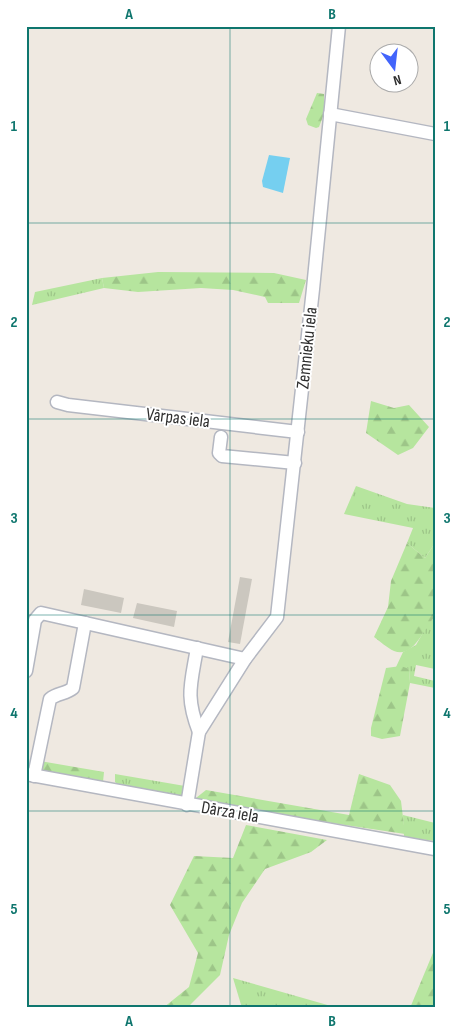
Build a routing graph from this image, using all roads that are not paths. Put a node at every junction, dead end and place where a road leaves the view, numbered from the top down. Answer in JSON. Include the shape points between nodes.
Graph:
{"nodes":[{"id":1,"x":339,"y":26,"type":"edge"},
{"id":2,"x":330,"y":114,"type":"junction"},
{"id":3,"x":435,"y":134,"type":"edge"},
{"id":4,"x":57,"y":402,"type":"dead end"},
{"id":5,"x":298,"y":432,"type":"junction"},
{"id":6,"x":221,"y":437,"type":"dead end"},
{"id":7,"x":295,"y":463,"type":"junction"},
{"id":8,"x":85,"y":623,"type":"junction"},
{"id":9,"x":197,"y":648,"type":"junction"},
{"id":10,"x":245,"y":659,"type":"junction"},
{"id":11,"x":26,"y":671,"type":"edge"},
{"id":12,"x":199,"y":732,"type":"junction"},
{"id":13,"x":30,"y":775,"type":"edge"},
{"id":14,"x":187,"y":805,"type":"junction"},
{"id":15,"x":435,"y":849,"type":"edge"}],
"edges":[{"from":1,"to":2,"type":"street","name":"Zemnieku iela"},
{"from":2,"to":3,"type":"street"},
{"from":2,"to":5,"type":"street","name":"Zemnieku iela"},
{"from":4,"to":5,"type":"street","name":"Vārpas iela"},
{"from":5,"to":7,"type":"street","name":"Zemnieku iela"},
{"from":6,"to":7,"type":"street","via":[[219,453],[222,456]]},
{"from":7,"to":10,"type":"street","name":"Zemnieku iela","via":[[277,617]]},
{"from":8,"to":9,"type":"street"},
{"from":8,"to":11,"type":"street","via":[[41,613],[35,620]]},
{"from":8,"to":13,"type":"street","via":[[75,682],[68,692],[50,699]]},
{"from":9,"to":10,"type":"street"},
{"from":9,"to":12,"type":"street","via":[[189,696]]},
{"from":10,"to":12,"type":"street","name":"Zemnieku iela"},
{"from":12,"to":14,"type":"street"},
{"from":13,"to":14,"type":"street","name":"Dārza iela"},
{"from":14,"to":15,"type":"street","name":"Dārza iela"}]}
